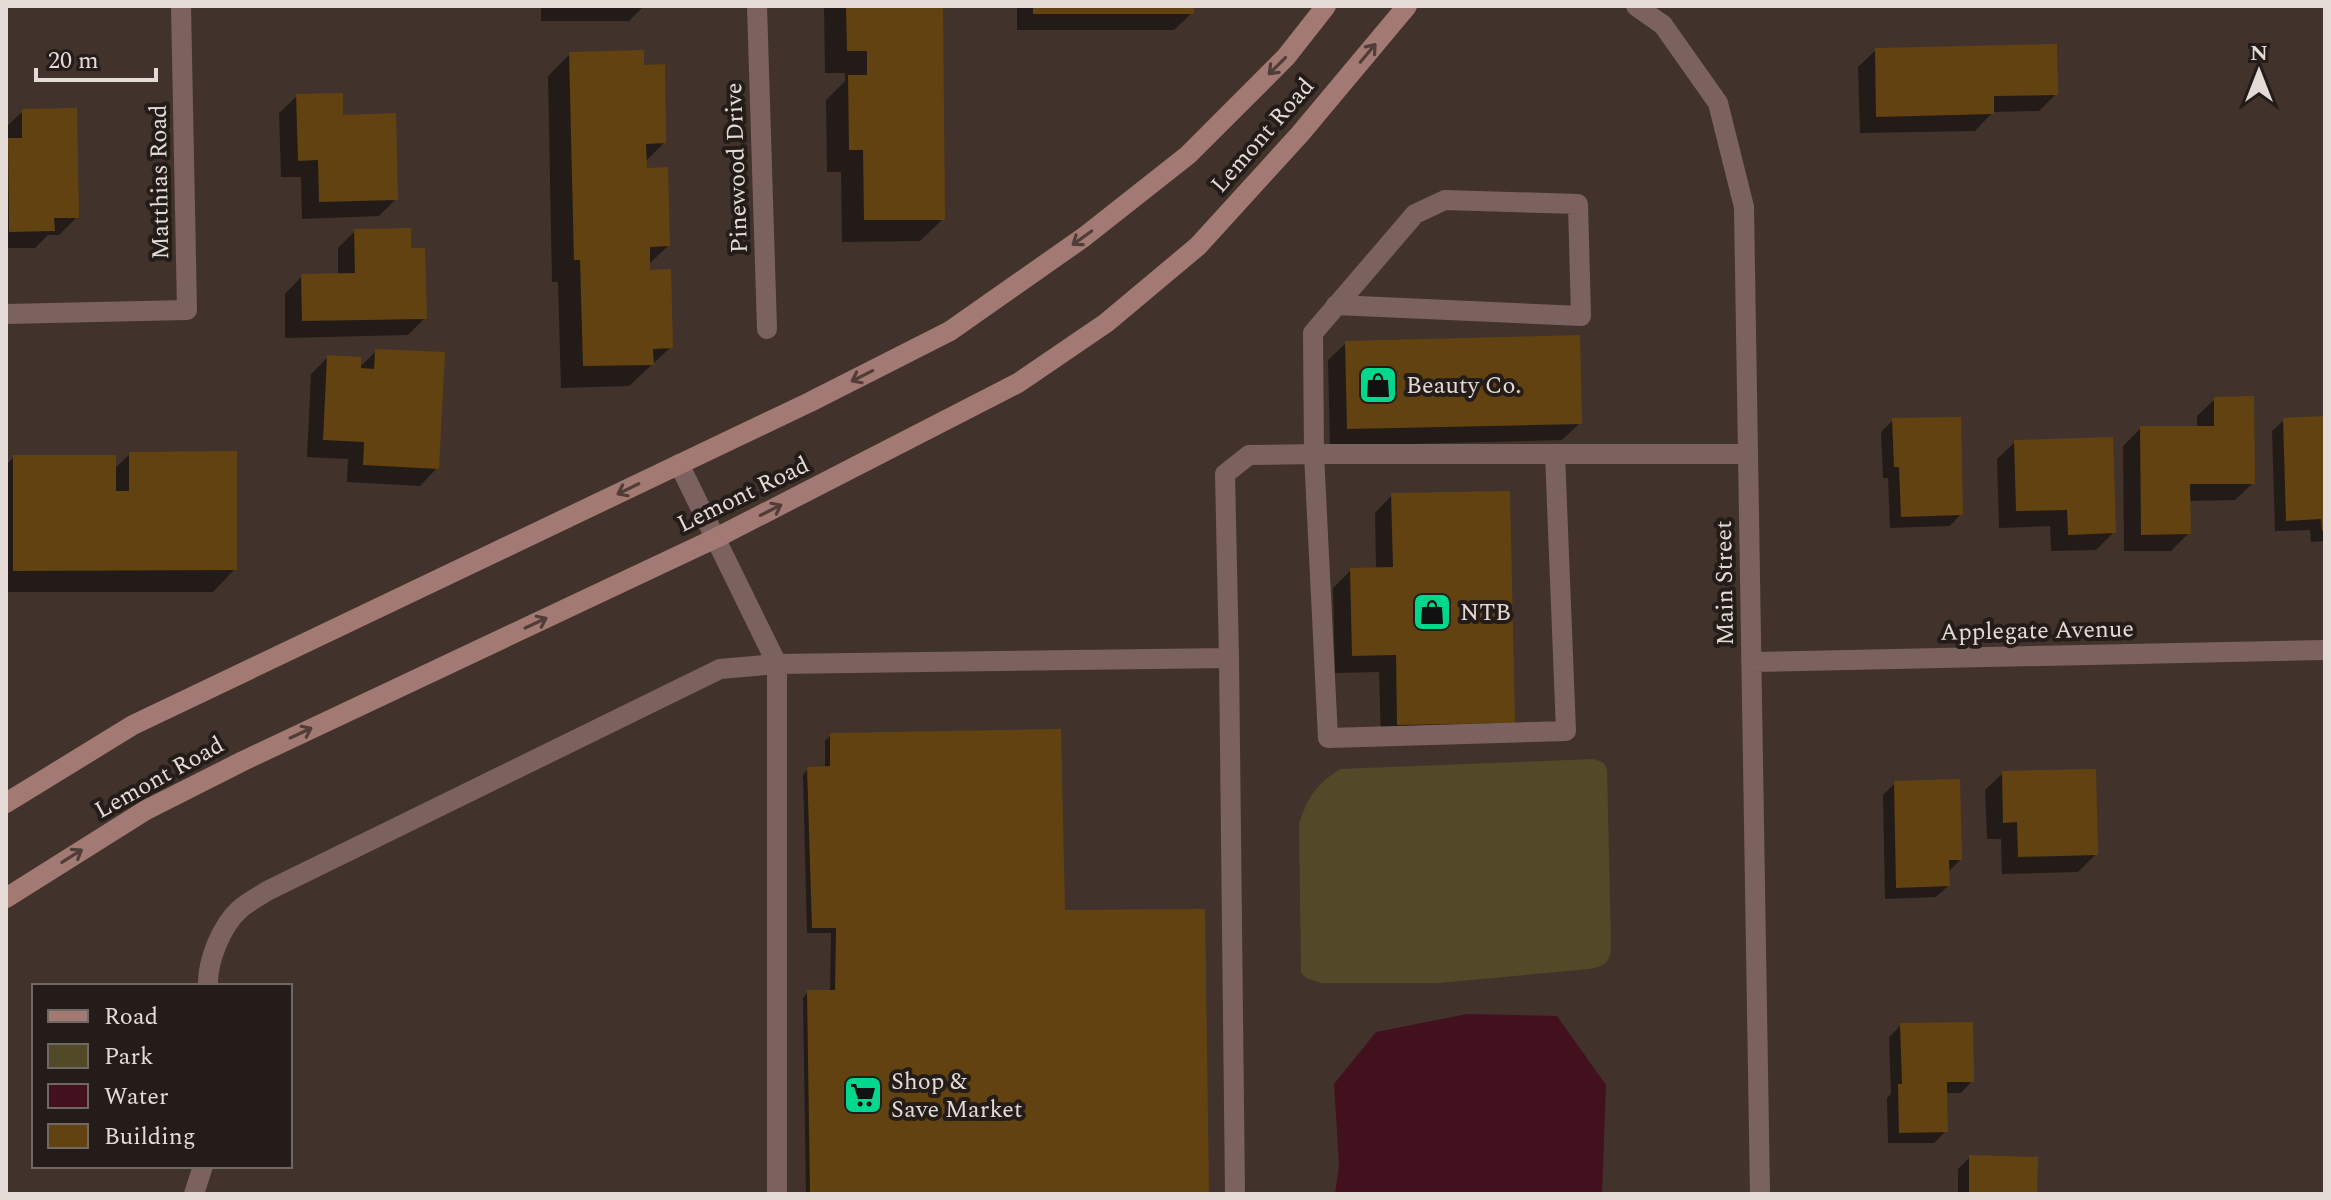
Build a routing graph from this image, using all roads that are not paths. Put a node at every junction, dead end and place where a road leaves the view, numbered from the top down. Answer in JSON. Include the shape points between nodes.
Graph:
{"nodes":[{"id":1,"x":181,"y":6,"type":"edge"},
{"id":2,"x":757,"y":6,"type":"edge"},
{"id":3,"x":1326,"y":6,"type":"edge"},
{"id":4,"x":1407,"y":6,"type":"edge"},
{"id":5,"x":1636,"y":6,"type":"edge"},
{"id":6,"x":1336,"y":305,"type":"junction"},
{"id":7,"x":6,"y":314,"type":"edge"},
{"id":8,"x":767,"y":329,"type":"dead end"},
{"id":9,"x":1314,"y":454,"type":"junction"},
{"id":10,"x":1555,"y":454,"type":"junction"},
{"id":11,"x":1748,"y":454,"type":"junction"},
{"id":12,"x":679,"y":464,"type":"junction"},
{"id":13,"x":716,"y":538,"type":"junction"},
{"id":14,"x":2325,"y":650,"type":"edge"},
{"id":15,"x":1229,"y":658,"type":"junction"},
{"id":16,"x":1751,"y":662,"type":"junction"},
{"id":17,"x":777,"y":664,"type":"junction"},
{"id":18,"x":6,"y":803,"type":"edge"},
{"id":19,"x":6,"y":898,"type":"edge"},
{"id":20,"x":208,"y":984,"type":"edge"},
{"id":21,"x":202,"y":1168,"type":"edge"},
{"id":22,"x":194,"y":1194,"type":"edge"},
{"id":23,"x":777,"y":1194,"type":"edge"},
{"id":24,"x":1235,"y":1194,"type":"edge"},
{"id":25,"x":1760,"y":1194,"type":"edge"}],
"edges":[{"from":1,"to":7,"type":"street","name":"Matthias Road","via":[[187,310]]},
{"from":2,"to":8,"type":"street","name":"Pinewood Drive"},
{"from":3,"to":12,"type":"main road","name":"Lemont Road","one_way":true,"via":[[1286,57],[1188,155],[1084,237],[950,331]]},
{"from":13,"to":4,"type":"main road","name":"Lemont Road","one_way":true,"via":[[1018,383],[1106,323],[1198,246]]},
{"from":5,"to":11,"type":"street","name":"Main Street","via":[[1663,25],[1718,103],[1744,207]]},
{"from":6,"to":6,"type":"street","via":[[1415,214],[1445,200],[1578,204],[1581,316]]},
{"from":6,"to":9,"type":"street","via":[[1313,333]]},
{"from":9,"to":10,"type":"street"},
{"from":9,"to":10,"type":"street","via":[[1328,738],[1566,731]]},
{"from":9,"to":15,"type":"street","via":[[1249,455],[1225,474]]},
{"from":10,"to":11,"type":"street"},
{"from":11,"to":16,"type":"street","name":"Main Street"},
{"from":12,"to":13,"type":"street"},
{"from":12,"to":18,"type":"main road","name":"Lemont Road","one_way":true,"via":[[133,725]]},
{"from":13,"to":17,"type":"street"},
{"from":19,"to":13,"type":"main road","name":"Lemont Road","one_way":true,"via":[[146,810]]},
{"from":14,"to":16,"type":"street","name":"Applegate Avenue"},
{"from":15,"to":17,"type":"street"},
{"from":15,"to":24,"type":"street"},
{"from":16,"to":25,"type":"street","name":"Main Street"},
{"from":17,"to":20,"type":"street","via":[[720,669],[267,891],[238,911],[219,939]]},
{"from":17,"to":23,"type":"street"},
{"from":21,"to":22,"type":"street"}]}
